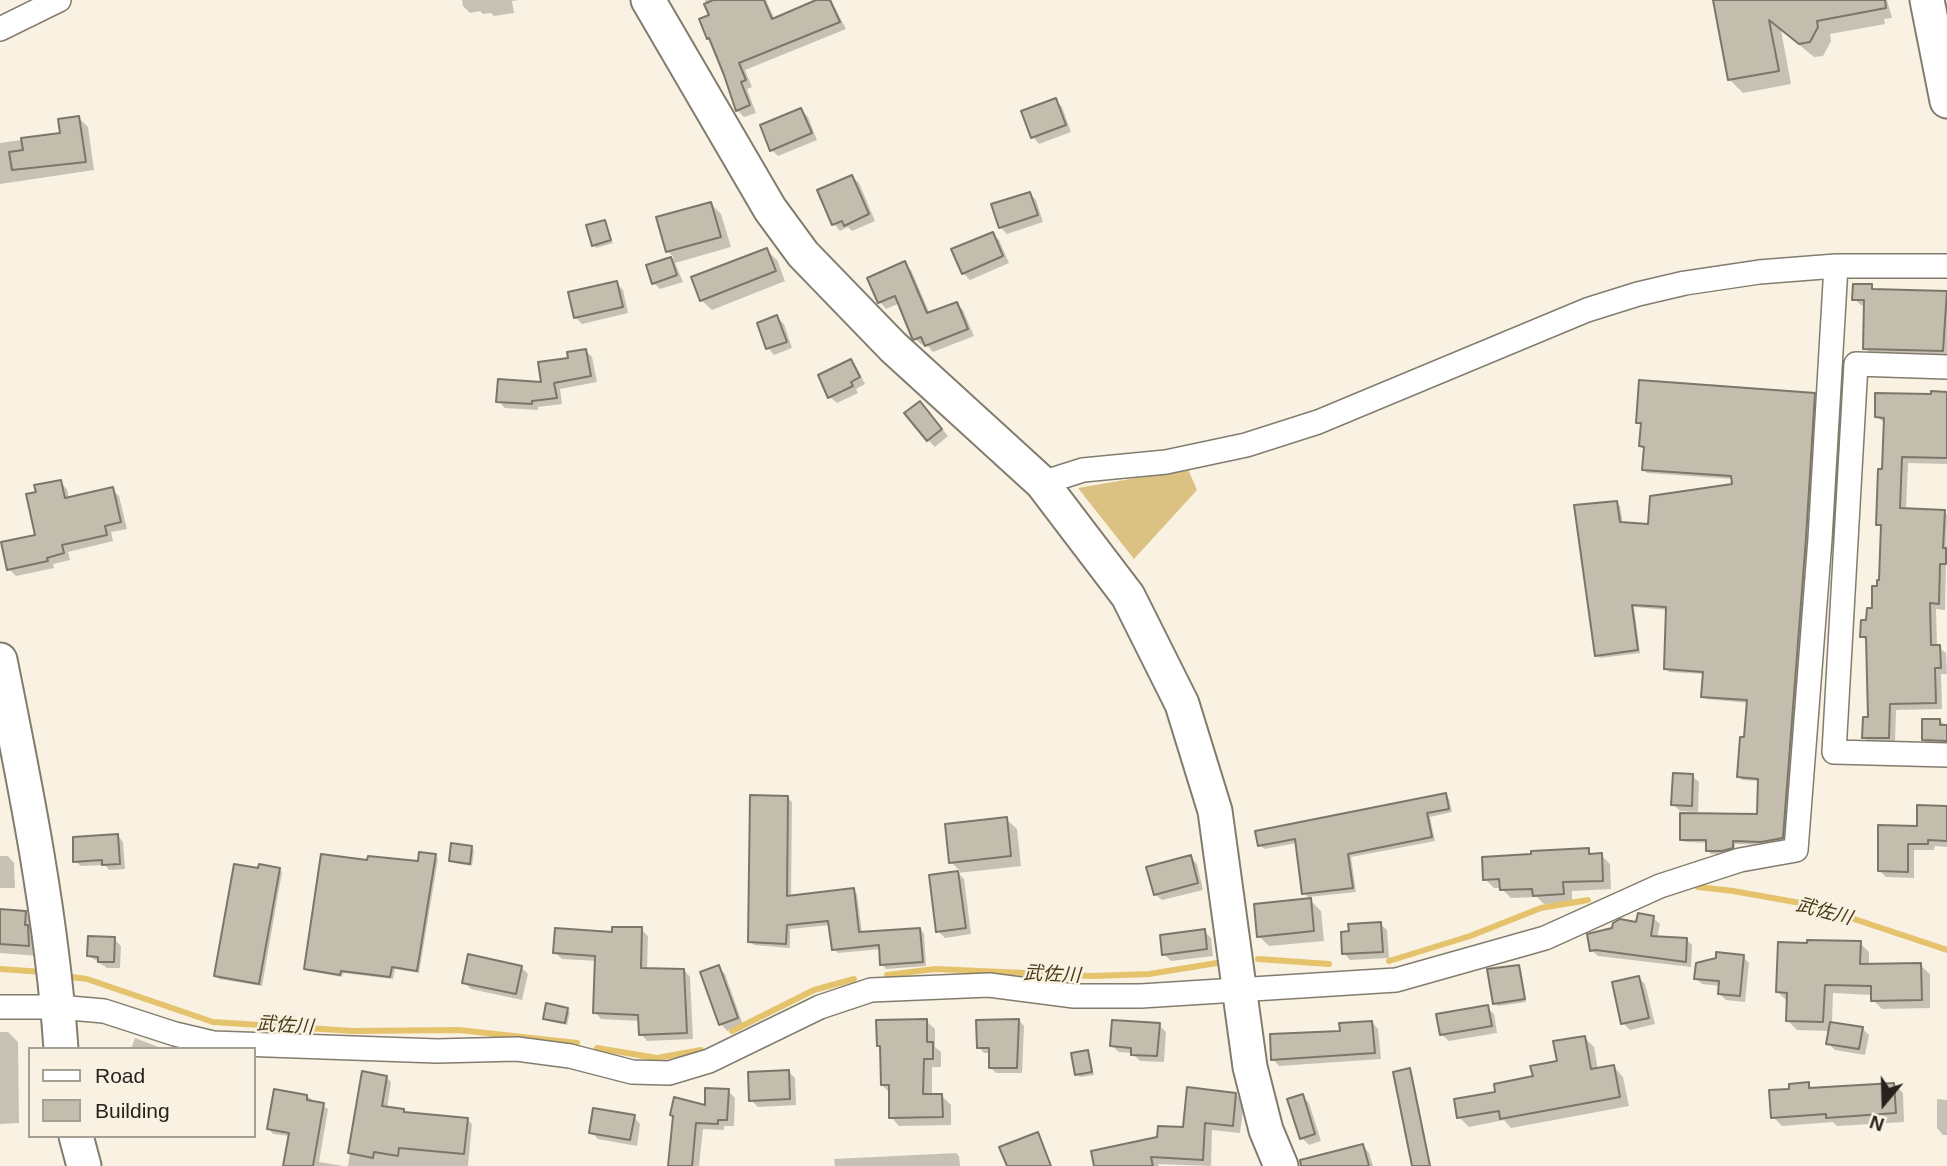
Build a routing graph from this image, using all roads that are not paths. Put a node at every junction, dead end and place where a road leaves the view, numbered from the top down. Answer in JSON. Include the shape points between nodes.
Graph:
{"nodes":[{"id":1,"x":59,"y":0,"type":"edge"},
{"id":2,"x":648,"y":0,"type":"edge"},
{"id":3,"x":1927,"y":0,"type":"edge"},
{"id":4,"x":0,"y":29,"type":"edge"},
{"id":5,"x":1947,"y":101,"type":"edge"},
{"id":6,"x":1947,"y":266,"type":"edge"},
{"id":7,"x":1836,"y":267,"type":"junction"},
{"id":8,"x":1947,"y":367,"type":"edge"},
{"id":9,"x":1042,"y":483,"type":"junction"},
{"id":10,"x":0,"y":660,"type":"edge"},
{"id":11,"x":1947,"y":755,"type":"edge"},
{"id":12,"x":55,"y":986,"type":"junction"},
{"id":13,"x":1238,"y":990,"type":"junction"},
{"id":14,"x":0,"y":1007,"type":"edge"},
{"id":15,"x":61,"y":1047,"type":"edge"},
{"id":16,"x":77,"y":1138,"type":"edge"},
{"id":17,"x":84,"y":1166,"type":"edge"},
{"id":18,"x":1281,"y":1166,"type":"edge"}],
"edges":[{"from":1,"to":4,"type":"street"},
{"from":2,"to":9,"type":"street","via":[[770,209],[803,254],[893,347]]},
{"from":3,"to":5,"type":"street"},
{"from":6,"to":7,"type":"street"},
{"from":7,"to":9,"type":"street","via":[[1759,272],[1638,294],[1587,310],[1318,422],[1246,445],[1166,462],[1083,470]]},
{"from":7,"to":13,"type":"street","via":[[1796,850],[1740,860],[1672,882],[1545,938],[1442,969],[1396,980]]},
{"from":8,"to":11,"type":"street","via":[[1856,364],[1834,752]]},
{"from":9,"to":13,"type":"street","via":[[1128,596],[1182,704],[1215,811]]},
{"from":10,"to":12,"type":"street","via":[[37,847]]},
{"from":12,"to":13,"type":"street","via":[[104,1011],[213,1043],[437,1051],[517,1049],[570,1056],[632,1072],[669,1073],[709,1060],[820,1007],[871,990],[989,985],[1074,996],[1140,996]]},
{"from":12,"to":14,"type":"street"},
{"from":12,"to":15,"type":"street"},
{"from":13,"to":18,"type":"street","via":[[1250,1067],[1266,1130]]},
{"from":16,"to":17,"type":"street"}]}
